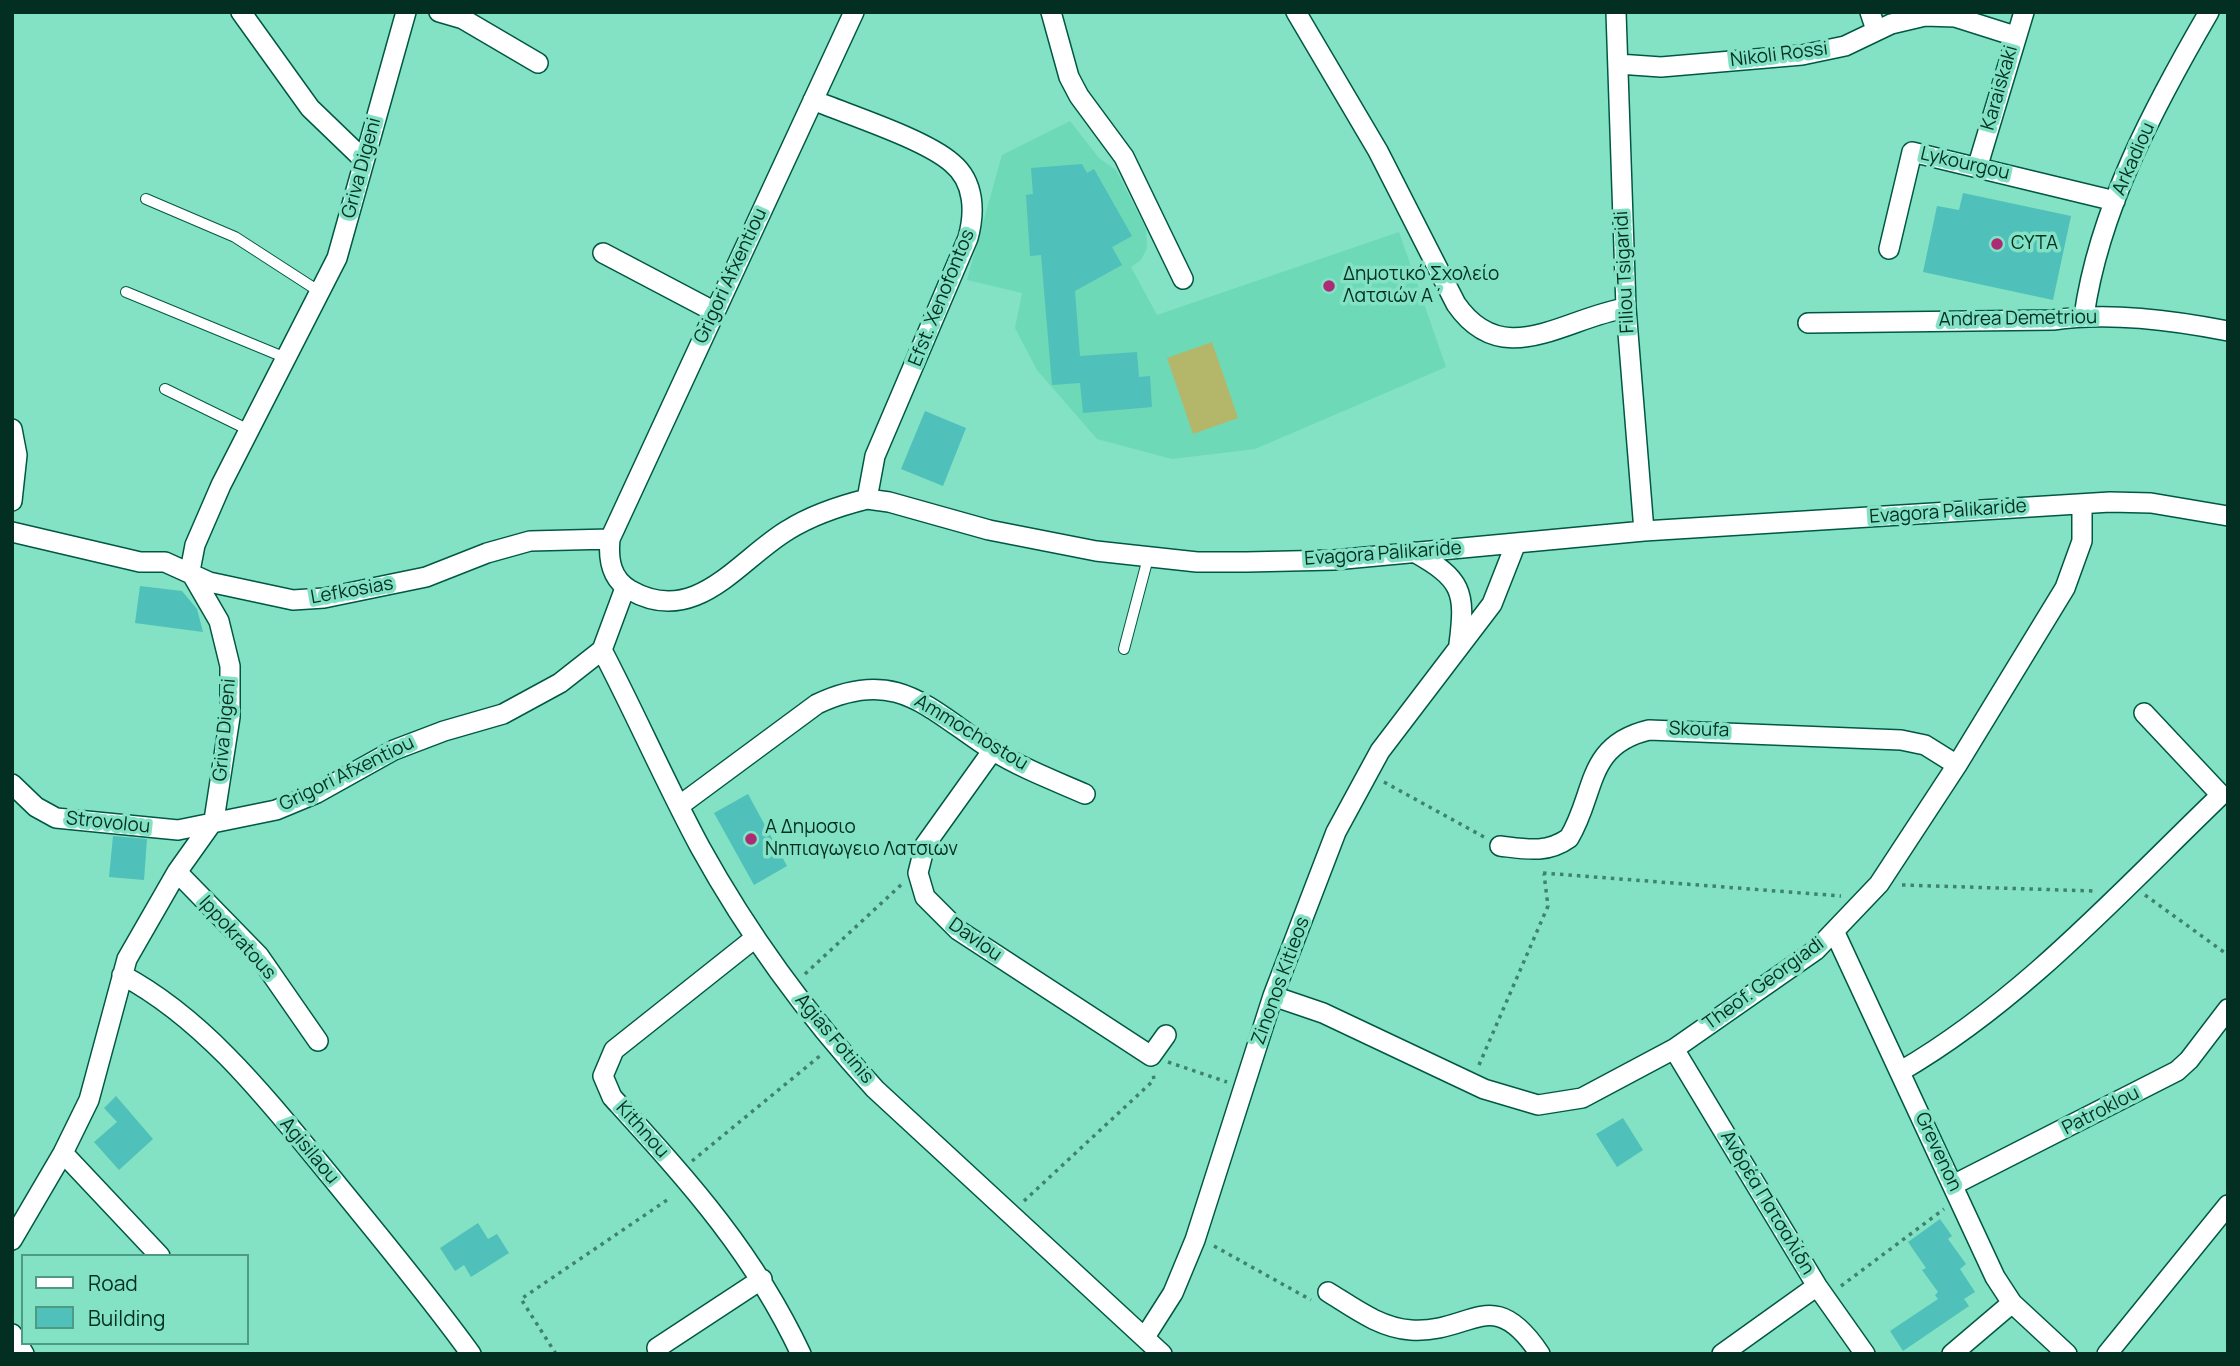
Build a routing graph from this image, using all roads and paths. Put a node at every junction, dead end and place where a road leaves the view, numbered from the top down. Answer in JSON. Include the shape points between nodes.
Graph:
{"nodes":[{"id":1,"x":241,"y":12,"type":"edge"},
{"id":2,"x":406,"y":12,"type":"edge"},
{"id":3,"x":439,"y":12,"type":"edge"},
{"id":4,"x":854,"y":12,"type":"edge"},
{"id":5,"x":1051,"y":12,"type":"edge"},
{"id":6,"x":1296,"y":12,"type":"edge"},
{"id":7,"x":1616,"y":12,"type":"edge"},
{"id":8,"x":2024,"y":12,"type":"edge"},
{"id":9,"x":2209,"y":12,"type":"edge"},
{"id":10,"x":1873,"y":21,"type":"edge"},
{"id":11,"x":2015,"y":36,"type":"junction"},
{"id":12,"x":538,"y":63,"type":"dead end"},
{"id":13,"x":1618,"y":65,"type":"junction"},
{"id":14,"x":813,"y":100,"type":"junction"},
{"id":15,"x":364,"y":160,"type":"junction"},
{"id":16,"x":1978,"y":165,"type":"junction"},
{"id":17,"x":146,"y":199,"type":"dead end"},
{"id":18,"x":2115,"y":201,"type":"junction"},
{"id":19,"x":1889,"y":248,"type":"dead end"},
{"id":20,"x":603,"y":253,"type":"dead end"},
{"id":21,"x":1183,"y":279,"type":"dead end"},
{"id":22,"x":126,"y":292,"type":"dead end"},
{"id":23,"x":320,"y":293,"type":"junction"},
{"id":24,"x":1626,"y":308,"type":"junction"},
{"id":25,"x":715,"y":312,"type":"junction"},
{"id":26,"x":2084,"y":316,"type":"junction"},
{"id":27,"x":1808,"y":323,"type":"dead end"},
{"id":28,"x":2228,"y":331,"type":"edge"},
{"id":29,"x":286,"y":358,"type":"junction"},
{"id":30,"x":165,"y":389,"type":"dead end"},
{"id":31,"x":12,"y":429,"type":"edge"},
{"id":32,"x":249,"y":430,"type":"junction"},
{"id":33,"x":867,"y":499,"type":"junction"},
{"id":34,"x":12,"y":500,"type":"edge"},
{"id":35,"x":2082,"y":505,"type":"junction"},
{"id":36,"x":2228,"y":516,"type":"edge"},
{"id":37,"x":1644,"y":531,"type":"junction"},
{"id":38,"x":12,"y":532,"type":"edge"},
{"id":39,"x":610,"y":540,"type":"junction"},
{"id":40,"x":1516,"y":543,"type":"junction"},
{"id":41,"x":1414,"y":552,"type":"junction"},
{"id":42,"x":1148,"y":558,"type":"junction"},
{"id":43,"x":190,"y":571,"type":"junction"},
{"id":44,"x":625,"y":588,"type":"junction"},
{"id":45,"x":1458,"y":645,"type":"junction"},
{"id":46,"x":1124,"y":649,"type":"dead end"},
{"id":47,"x":602,"y":650,"type":"junction"},
{"id":48,"x":2144,"y":713,"type":"dead end"},
{"id":49,"x":993,"y":750,"type":"junction"},
{"id":50,"x":1957,"y":765,"type":"junction"},
{"id":51,"x":1366,"y":773,"type":"junction"},
{"id":52,"x":12,"y":784,"type":"edge"},
{"id":53,"x":1085,"y":794,"type":"dead end"},
{"id":54,"x":679,"y":806,"type":"junction"},
{"id":55,"x":214,"y":820,"type":"junction"},
{"id":56,"x":1500,"y":846,"type":"joint"},
{"id":57,"x":1540,"y":850,"type":"junction"},
{"id":58,"x":919,"y":868,"type":"junction"},
{"id":59,"x":177,"y":872,"type":"junction"},
{"id":60,"x":1543,"y":873,"type":"junction"},
{"id":61,"x":2125,"y":888,"type":"junction"},
{"id":62,"x":1873,"y":891,"type":"junction"},
{"id":63,"x":1835,"y":933,"type":"junction"},
{"id":64,"x":755,"y":938,"type":"junction"},
{"id":65,"x":2228,"y":955,"type":"edge"},
{"id":66,"x":121,"y":975,"type":"junction"},
{"id":67,"x":791,"y":988,"type":"junction"},
{"id":68,"x":1273,"y":996,"type":"junction"},
{"id":69,"x":2228,"y":1009,"type":"edge"},
{"id":70,"x":1166,"y":1035,"type":"dead end"},
{"id":71,"x":318,"y":1041,"type":"dead end"},
{"id":72,"x":834,"y":1044,"type":"junction"},
{"id":73,"x":1674,"y":1049,"type":"junction"},
{"id":74,"x":1151,"y":1056,"type":"junction"},
{"id":75,"x":1901,"y":1070,"type":"junction"},
{"id":76,"x":1471,"y":1083,"type":"junction"},
{"id":77,"x":1244,"y":1088,"type":"junction"},
{"id":78,"x":63,"y":1153,"type":"junction"},
{"id":79,"x":679,"y":1171,"type":"junction"},
{"id":80,"x":1956,"y":1192,"type":"junction"},
{"id":81,"x":670,"y":1198,"type":"dead end"},
{"id":82,"x":2228,"y":1205,"type":"edge"},
{"id":83,"x":1010,"y":1215,"type":"junction"},
{"id":84,"x":1196,"y":1236,"type":"junction"},
{"id":85,"x":12,"y":1240,"type":"edge"},
{"id":86,"x":158,"y":1254,"type":"edge"},
{"id":87,"x":762,"y":1279,"type":"junction"},
{"id":88,"x":1328,"y":1292,"type":"joint"},
{"id":89,"x":1821,"y":1292,"type":"junction"},
{"id":90,"x":2012,"y":1303,"type":"junction"},
{"id":91,"x":12,"y":1334,"type":"edge"},
{"id":92,"x":1145,"y":1337,"type":"junction"},
{"id":93,"x":657,"y":1348,"type":"dead end"},
{"id":94,"x":24,"y":1354,"type":"edge"},
{"id":95,"x":471,"y":1354,"type":"edge"},
{"id":96,"x":556,"y":1354,"type":"edge"},
{"id":97,"x":801,"y":1354,"type":"edge"},
{"id":98,"x":1161,"y":1354,"type":"edge"},
{"id":99,"x":1540,"y":1354,"type":"edge"},
{"id":100,"x":1722,"y":1354,"type":"edge"},
{"id":101,"x":1866,"y":1354,"type":"edge"},
{"id":102,"x":1952,"y":1354,"type":"edge"},
{"id":103,"x":2067,"y":1354,"type":"edge"},
{"id":104,"x":2107,"y":1354,"type":"edge"}],
"edges":[{"from":1,"to":15,"type":"street","via":[[310,108]]},
{"from":2,"to":15,"type":"street","name":"Griva Digeni"},
{"from":3,"to":12,"type":"street","via":[[463,19]]},
{"from":4,"to":14,"type":"street","name":"Grigori Afxentiou"},
{"from":5,"to":21,"type":"street","via":[[1069,77],[1124,157]]},
{"from":6,"to":24,"type":"street","via":[[1378,151],[1456,304],[1471,323],[1491,335],[1514,340]]},
{"from":7,"to":13,"type":"street","name":"Filiou Tsigaridi"},
{"from":8,"to":11,"type":"street","name":"Karaiskaki"},
{"from":9,"to":18,"type":"street","name":"Arkadiou"},
{"from":10,"to":11,"type":"street","name":"Nikoli Rossi","via":[[1940,15]]},
{"from":10,"to":13,"type":"street","name":"Nikoli Rossi","via":[[1845,46],[1802,55]]},
{"from":11,"to":16,"type":"street","name":"Karaiskaki"},
{"from":13,"to":24,"type":"street","name":"Filiou Tsigaridi"},
{"from":14,"to":25,"type":"street","name":"Grigori Afxentiou"},
{"from":14,"to":33,"type":"street","name":"Efst. Xenofontos","via":[[952,163],[973,204],[968,239],[875,456]]},
{"from":15,"to":23,"type":"street","name":"Griva Digeni","via":[[337,258]]},
{"from":16,"to":18,"type":"street","name":"Lykourgou"},
{"from":16,"to":19,"type":"street","name":"Lykourgou","via":[[1912,152]]},
{"from":17,"to":23,"type":"lane","via":[[235,237]]},
{"from":18,"to":26,"type":"street","name":"Arkadiou","via":[[2092,270]]},
{"from":20,"to":25,"type":"street"},
{"from":22,"to":29,"type":"lane"},
{"from":23,"to":29,"type":"street","name":"Griva Digeni"},
{"from":24,"to":37,"type":"street","name":"Filiou Tsigaridi"},
{"from":25,"to":39,"type":"street","name":"Grigori Afxentiou"},
{"from":26,"to":27,"type":"street","name":"Andrea Demetriou"},
{"from":26,"to":28,"type":"street","name":"Andrea Demetriou"},
{"from":29,"to":32,"type":"street","name":"Griva Digeni"},
{"from":30,"to":32,"type":"lane"},
{"from":31,"to":34,"type":"street","via":[[17,456]]},
{"from":32,"to":43,"type":"street","name":"Griva Digeni","via":[[195,545]]},
{"from":33,"to":42,"type":"street","name":"Evagora Palikaride","via":[[1041,542]]},
{"from":33,"to":44,"type":"street","name":"Evagora Palikaride","via":[[804,520],[723,582],[696,596],[664,600]]},
{"from":35,"to":36,"type":"street","name":"Evagora Palikaride","via":[[2151,503]]},
{"from":35,"to":37,"type":"street","name":"Evagora Palikaride"},
{"from":35,"to":50,"type":"street","name":"Theof. Georgiadi","via":[[2082,541],[2074,571]]},
{"from":37,"to":40,"type":"street","name":"Evagora Palikaride"},
{"from":38,"to":43,"type":"street","name":"Lefkosias"},
{"from":39,"to":43,"type":"street","name":"Lefkosias","via":[[530,541],[426,577],[309,600],[253,594],[209,582]]},
{"from":39,"to":44,"type":"street","via":[[612,570]]},
{"from":40,"to":41,"type":"street","name":"Evagora Palikaride"},
{"from":40,"to":45,"type":"street","name":"Zinonos Kitieos","via":[[1492,604]]},
{"from":41,"to":42,"type":"street","name":"Evagora Palikaride","via":[[1247,562]]},
{"from":41,"to":45,"type":"street","name":"Zinonos Kitieos","via":[[1437,565],[1459,590],[1463,610]]},
{"from":42,"to":46,"type":"lane"},
{"from":43,"to":55,"type":"street","name":"Griva Digeni","via":[[219,621],[230,666],[230,717]]},
{"from":44,"to":47,"type":"street"},
{"from":45,"to":51,"type":"street","name":"Zinonos Kitieos"},
{"from":47,"to":54,"type":"street","name":"Agias Fotinis"},
{"from":47,"to":55,"type":"street","name":"Grigori Afxentiou","via":[[560,683],[503,714],[394,750],[299,802]]},
{"from":48,"to":61,"type":"street","via":[[2221,795]]},
{"from":49,"to":53,"type":"street","name":"Ammochostou"},
{"from":49,"to":54,"type":"street","name":"Ammochostou","via":[[903,693],[888,688],[853,691],[817,704]]},
{"from":49,"to":58,"type":"street","via":[[930,837]]},
{"from":50,"to":57,"type":"street","name":"Skoufa","via":[[1934,749],[1901,740],[1649,730],[1610,749],[1594,771],[1569,838]]},
{"from":50,"to":62,"type":"street","name":"Theof. Georgiadi"},
{"from":51,"to":56,"type":"path"},
{"from":51,"to":68,"type":"street","name":"Zinonos Kitieos","via":[[1336,832]]},
{"from":52,"to":55,"type":"street","name":"Strovolou","via":[[36,807],[56,818],[177,830]]},
{"from":54,"to":64,"type":"street","name":"Agias Fotinis"},
{"from":55,"to":59,"type":"street","name":"Griva Digeni"},
{"from":56,"to":57,"type":"street"},
{"from":57,"to":60,"type":"path"},
{"from":58,"to":67,"type":"path"},
{"from":58,"to":74,"type":"street","name":"Davlou","via":[[925,897],[949,923]]},
{"from":59,"to":66,"type":"street","name":"Griva Digeni"},
{"from":59,"to":71,"type":"street","name":"Ippokratous","via":[[259,956]]},
{"from":60,"to":62,"type":"path"},
{"from":60,"to":76,"type":"path","via":[[1548,906]]},
{"from":61,"to":62,"type":"path"},
{"from":61,"to":65,"type":"path"},
{"from":61,"to":75,"type":"street","via":[[1986,1015]]},
{"from":62,"to":63,"type":"street","name":"Theof. Georgiadi"},
{"from":63,"to":73,"type":"street","name":"Theof. Georgiadi"},
{"from":63,"to":75,"type":"street","name":"Grevenon"},
{"from":64,"to":67,"type":"street","name":"Agias Fotinis"},
{"from":64,"to":79,"type":"street","name":"Kithnou","via":[[614,1050],[603,1076],[612,1097]]},
{"from":66,"to":78,"type":"street","name":"Griva Digeni","via":[[96,1080]]},
{"from":66,"to":95,"type":"street","name":"Agisilaou","via":[[170,1004],[229,1061],[318,1161]]},
{"from":67,"to":72,"type":"street","name":"Agias Fotinis"},
{"from":68,"to":76,"type":"street","name":"Theof. Georgiadi","via":[[1323,1013]]},
{"from":68,"to":77,"type":"street","name":"Zinonos Kitieos"},
{"from":69,"to":80,"type":"street","name":"Patroklou","via":[[2177,1071]]},
{"from":70,"to":74,"type":"street"},
{"from":72,"to":79,"type":"path"},
{"from":72,"to":83,"type":"street","name":"Agias Fotinis","via":[[875,1089]]},
{"from":73,"to":76,"type":"street","name":"Theof. Georgiadi","via":[[1599,1091],[1555,1105],[1523,1102]]},
{"from":73,"to":89,"type":"street","name":"Ανδρέα Πατσαλίδη"},
{"from":74,"to":77,"type":"path"},
{"from":74,"to":83,"type":"path","via":[[1154,1080]]},
{"from":75,"to":80,"type":"street","name":"Grevenon"},
{"from":77,"to":84,"type":"street","name":"Zinonos Kitieos"},
{"from":78,"to":85,"type":"street","name":"Griva Digeni"},
{"from":78,"to":86,"type":"street"},
{"from":79,"to":87,"type":"street","name":"Kithnou","via":[[706,1200]]},
{"from":80,"to":89,"type":"path"},
{"from":80,"to":90,"type":"street","name":"Grevenon"},
{"from":81,"to":96,"type":"path","via":[[521,1299]]},
{"from":82,"to":104,"type":"street"},
{"from":83,"to":92,"type":"street","name":"Agias Fotinis"},
{"from":84,"to":88,"type":"path","via":[[1314,1302]]},
{"from":84,"to":92,"type":"street","name":"Zinonos Kitieos","via":[[1173,1293]]},
{"from":87,"to":93,"type":"street"},
{"from":87,"to":97,"type":"street","name":"Kithnou"},
{"from":88,"to":99,"type":"street","via":[[1373,1320],[1412,1330],[1477,1316],[1506,1318]]},
{"from":89,"to":100,"type":"street"},
{"from":89,"to":101,"type":"street","name":"Ανδρέα Πατσαλίδη"},
{"from":90,"to":102,"type":"street"},
{"from":90,"to":103,"type":"street","name":"Grevenon"},
{"from":91,"to":94,"type":"street"},
{"from":92,"to":98,"type":"street","name":"Agias Fotinis"}]}
